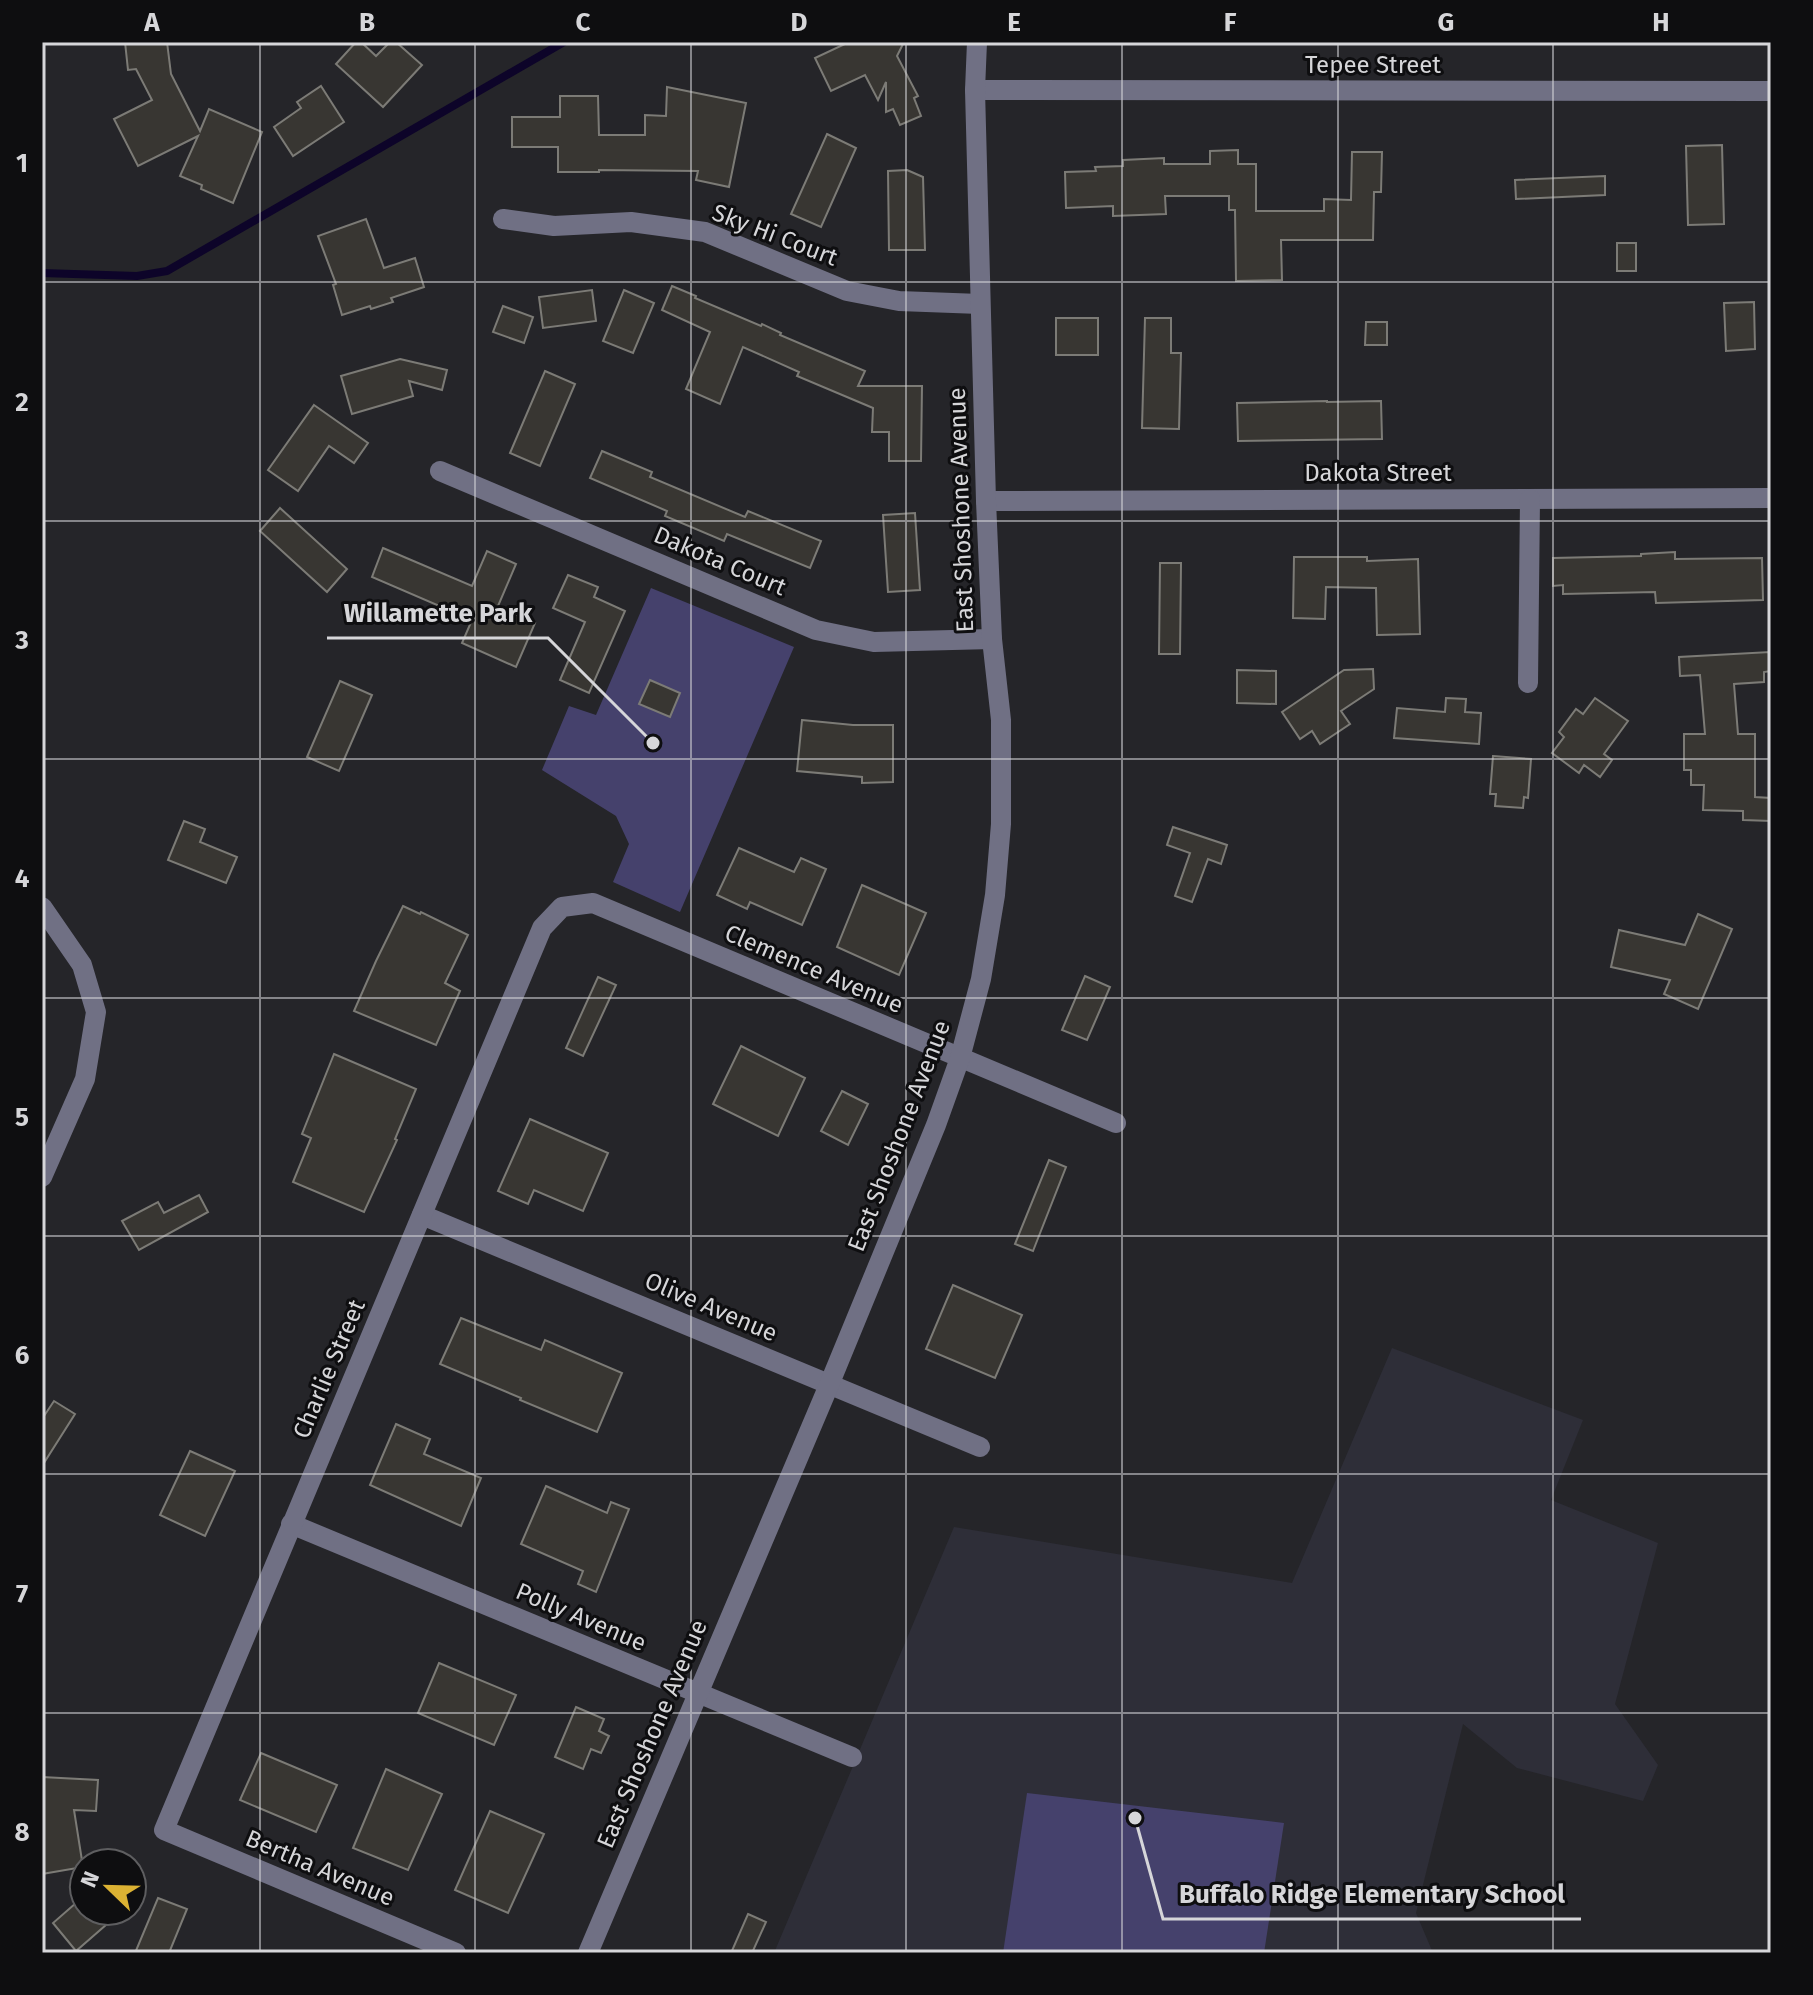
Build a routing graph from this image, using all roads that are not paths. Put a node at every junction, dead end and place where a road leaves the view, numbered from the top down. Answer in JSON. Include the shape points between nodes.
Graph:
{"nodes":[{"id":1,"x":977,"y":42,"type":"edge"},
{"id":2,"x":975,"y":90,"type":"junction"},
{"id":3,"x":1771,"y":91,"type":"edge"},
{"id":4,"x":503,"y":219,"type":"dead end"},
{"id":5,"x":980,"y":304,"type":"junction"},
{"id":6,"x":440,"y":471,"type":"dead end"},
{"id":7,"x":1771,"y":498,"type":"edge"},
{"id":8,"x":1530,"y":499,"type":"junction"},
{"id":9,"x":986,"y":501,"type":"junction"},
{"id":10,"x":992,"y":639,"type":"junction"},
{"id":11,"x":1528,"y":683,"type":"dead end"},
{"id":12,"x":42,"y":907,"type":"edge"},
{"id":13,"x":542,"y":928,"type":"joint"},
{"id":14,"x":960,"y":1058,"type":"junction"},
{"id":15,"x":1116,"y":1123,"type":"dead end"},
{"id":16,"x":42,"y":1177,"type":"edge"},
{"id":17,"x":422,"y":1215,"type":"junction"},
{"id":18,"x":829,"y":1385,"type":"junction"},
{"id":19,"x":980,"y":1447,"type":"dead end"},
{"id":20,"x":291,"y":1524,"type":"junction"},
{"id":21,"x":697,"y":1693,"type":"junction"},
{"id":22,"x":852,"y":1757,"type":"dead end"},
{"id":23,"x":164,"y":1830,"type":"joint"},
{"id":24,"x":456,"y":1953,"type":"edge"},
{"id":25,"x":588,"y":1953,"type":"edge"}],
"edges":[{"from":1,"to":2,"type":"street","name":"East Shoshone Avenue"},
{"from":2,"to":3,"type":"street","name":"Tepee Street"},
{"from":2,"to":5,"type":"street","name":"East Shoshone Avenue"},
{"from":4,"to":5,"type":"street","name":"Sky Hi Court","via":[[554,226],[631,222],[705,232],[847,291],[899,301]]},
{"from":5,"to":9,"type":"street","name":"East Shoshone Avenue"},
{"from":6,"to":10,"type":"street","name":"Dakota Court","via":[[816,630],[874,642]]},
{"from":7,"to":8,"type":"street","name":"Dakota Street"},
{"from":8,"to":9,"type":"street","name":"Dakota Street"},
{"from":8,"to":11,"type":"street"},
{"from":9,"to":10,"type":"street","name":"East Shoshone Avenue"},
{"from":10,"to":14,"type":"street","name":"East Shoshone Avenue","via":[[1001,720],[1001,824],[981,979]]},
{"from":12,"to":16,"type":"street","via":[[82,965],[96,1012],[85,1079]]},
{"from":13,"to":14,"type":"street","name":"Clemence Avenue","via":[[562,907],[593,903]]},
{"from":13,"to":17,"type":"street","name":"Charlie Street"},
{"from":14,"to":15,"type":"street","name":"Clemence Avenue"},
{"from":14,"to":18,"type":"street","name":"East Shoshone Avenue"},
{"from":17,"to":18,"type":"street","name":"Olive Avenue"},
{"from":17,"to":20,"type":"street","name":"Charlie Street"},
{"from":18,"to":19,"type":"street","name":"Olive Avenue"},
{"from":18,"to":21,"type":"street","name":"East Shoshone Avenue"},
{"from":20,"to":21,"type":"street","name":"Polly Avenue"},
{"from":20,"to":23,"type":"street","name":"Charlie Street"},
{"from":21,"to":22,"type":"street","name":"Polly Avenue"},
{"from":21,"to":25,"type":"street","name":"East Shoshone Avenue"},
{"from":23,"to":24,"type":"street","name":"Bertha Avenue"}]}
